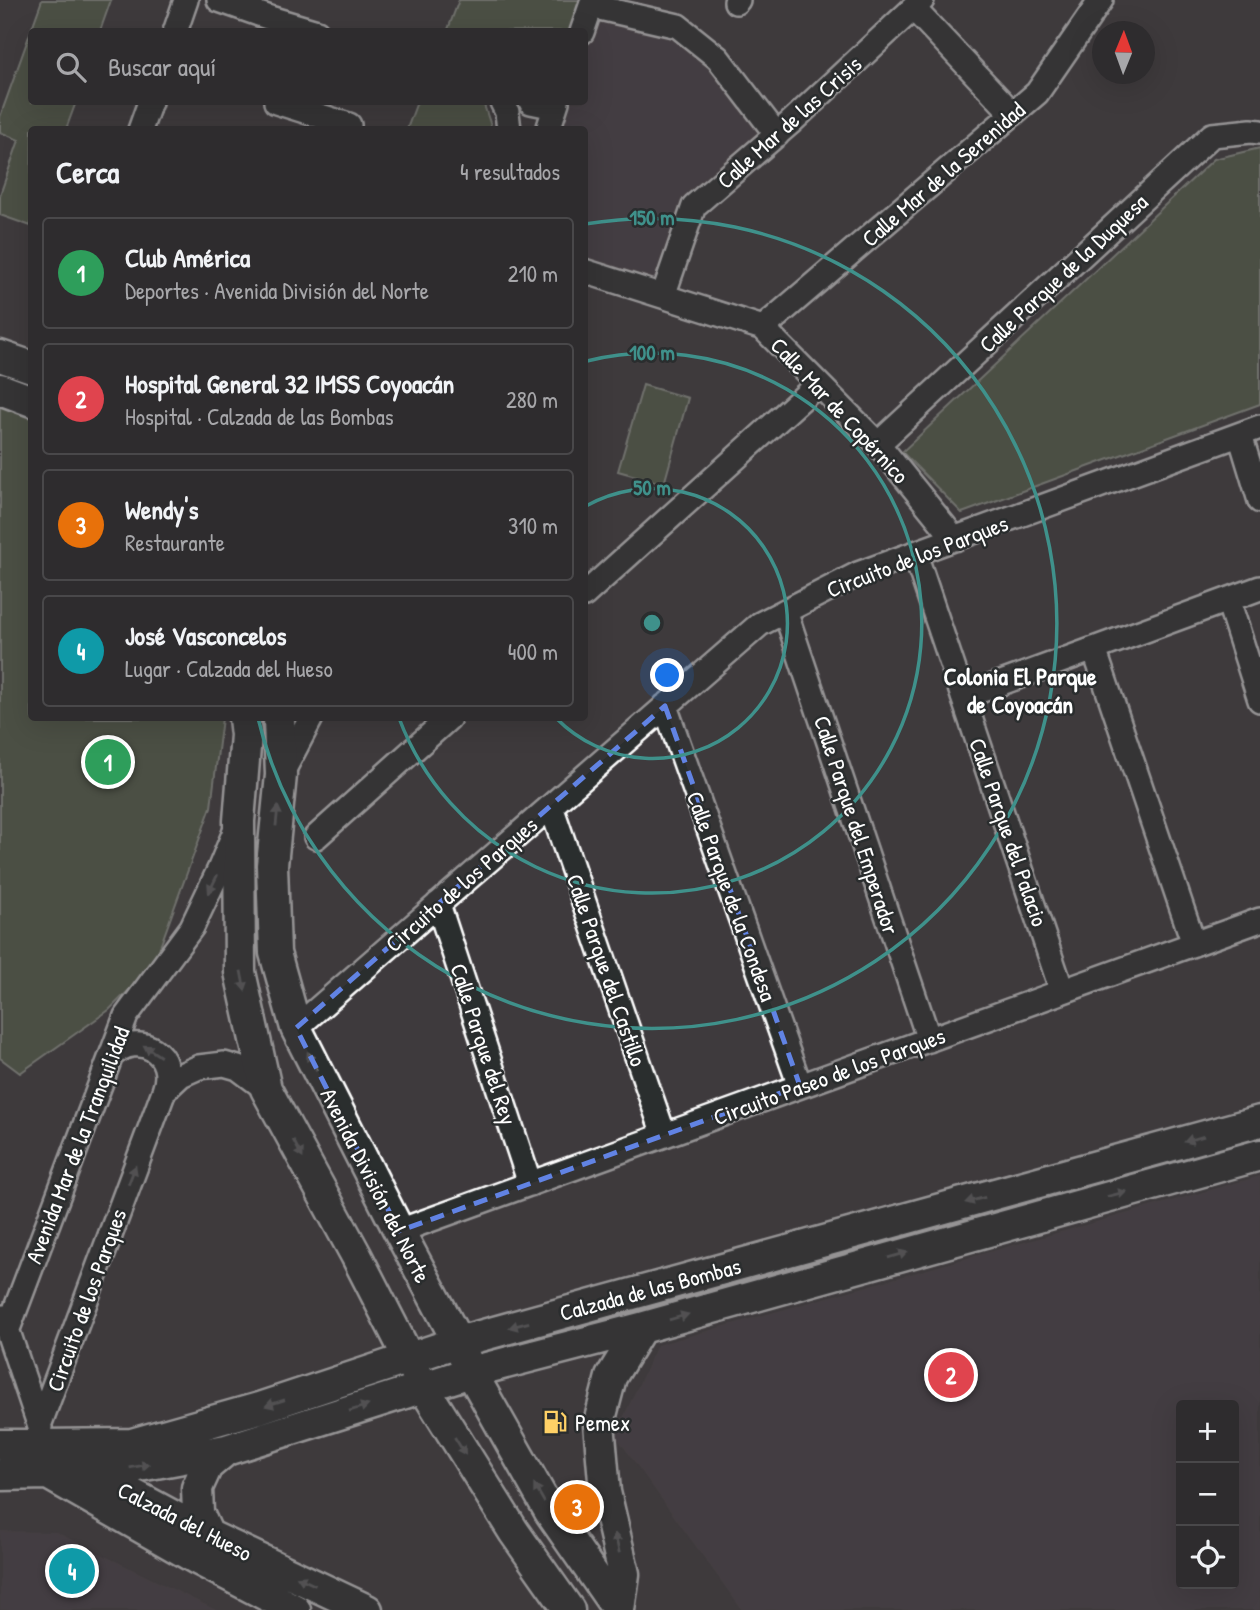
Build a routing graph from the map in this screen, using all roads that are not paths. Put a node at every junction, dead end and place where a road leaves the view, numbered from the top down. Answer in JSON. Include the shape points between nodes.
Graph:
{"nodes":[{"id":1,"x":186,"y":0,"type":"edge"},
{"id":2,"x":1101,"y":0,"type":"edge"},
{"id":3,"x":233,"y":2,"type":"edge"},
{"id":4,"x":592,"y":3,"type":"edge"},
{"id":5,"x":918,"y":4,"type":"edge"},
{"id":6,"x":276,"y":9,"type":"edge"},
{"id":7,"x":176,"y":28,"type":"edge"},
{"id":8,"x":310,"y":28,"type":"edge"},
{"id":9,"x":583,"y":28,"type":"edge"},
{"id":10,"x":149,"y":105,"type":"edge"},
{"id":11,"x":286,"y":105,"type":"edge"},
{"id":12,"x":504,"y":105,"type":"edge"},
{"id":13,"x":556,"y":105,"type":"edge"},
{"id":14,"x":1013,"y":114,"type":"junction"},
{"id":15,"x":349,"y":125,"type":"dead end"},
{"id":16,"x":141,"y":126,"type":"edge"},
{"id":17,"x":509,"y":126,"type":"edge"},
{"id":18,"x":549,"y":126,"type":"edge"},
{"id":19,"x":1260,"y":132,"type":"edge"},
{"id":20,"x":776,"y":135,"type":"junction"},
{"id":21,"x":588,"y":272,"type":"edge"},
{"id":22,"x":663,"y":296,"type":"junction"},
{"id":23,"x":763,"y":328,"type":"junction"},
{"id":24,"x":0,"y":356,"type":"edge"},
{"id":25,"x":28,"y":366,"type":"edge"},
{"id":26,"x":818,"y":384,"type":"junction"},
{"id":27,"x":0,"y":389,"type":"edge"},
{"id":28,"x":28,"y":400,"type":"edge"},
{"id":29,"x":1250,"y":431,"type":"edge"},
{"id":30,"x":878,"y":444,"type":"junction"},
{"id":31,"x":1260,"y":501,"type":"edge"},
{"id":32,"x":955,"y":539,"type":"junction"},
{"id":33,"x":915,"y":554,"type":"junction"},
{"id":34,"x":1260,"y":588,"type":"edge"},
{"id":35,"x":588,"y":591,"type":"edge"},
{"id":36,"x":1228,"y":600,"type":"junction"},
{"id":37,"x":785,"y":611,"type":"junction"},
{"id":38,"x":1094,"y":649,"type":"junction"},
{"id":39,"x":963,"y":696,"type":"junction"},
{"id":40,"x":1260,"y":700,"type":"edge"},
{"id":41,"x":665,"y":706,"type":"junction"},
{"id":42,"x":244,"y":721,"type":"edge"},
{"id":43,"x":279,"y":721,"type":"edge"},
{"id":44,"x":309,"y":721,"type":"edge"},
{"id":45,"x":446,"y":721,"type":"edge"},
{"id":46,"x":281,"y":775,"type":"junction"},
{"id":47,"x":551,"y":806,"type":"junction"},
{"id":48,"x":239,"y":821,"type":"junction"},
{"id":49,"x":316,"y":837,"type":"dead end"},
{"id":50,"x":438,"y":904,"type":"junction"},
{"id":51,"x":1260,"y":920,"type":"edge"},
{"id":52,"x":1194,"y":944,"type":"junction"},
{"id":53,"x":1062,"y":991,"type":"junction"},
{"id":54,"x":296,"y":1028,"type":"junction"},
{"id":55,"x":929,"y":1040,"type":"junction"},
{"id":56,"x":111,"y":1056,"type":"junction"},
{"id":57,"x":800,"y":1086,"type":"junction"},
{"id":58,"x":266,"y":1088,"type":"junction"},
{"id":59,"x":164,"y":1091,"type":"junction"},
{"id":60,"x":1260,"y":1121,"type":"edge"},
{"id":61,"x":664,"y":1135,"type":"junction"},
{"id":62,"x":1260,"y":1154,"type":"edge"},
{"id":63,"x":530,"y":1184,"type":"junction"},
{"id":64,"x":399,"y":1231,"type":"junction"},
{"id":65,"x":0,"y":1307,"type":"edge"},
{"id":66,"x":641,"y":1328,"type":"junction"},
{"id":67,"x":8,"y":1329,"type":"junction"},
{"id":68,"x":457,"y":1342,"type":"junction"},
{"id":69,"x":410,"y":1359,"type":"junction"},
{"id":70,"x":471,"y":1372,"type":"junction"},
{"id":71,"x":424,"y":1388,"type":"junction"},
{"id":72,"x":0,"y":1445,"type":"edge"},
{"id":73,"x":43,"y":1447,"type":"junction"},
{"id":74,"x":226,"y":1450,"type":"junction"},
{"id":75,"x":96,"y":1474,"type":"junction"},
{"id":76,"x":0,"y":1475,"type":"edge"},
{"id":77,"x":208,"y":1535,"type":"junction"},
{"id":78,"x":295,"y":1610,"type":"edge"},
{"id":79,"x":368,"y":1610,"type":"edge"},
{"id":80,"x":569,"y":1610,"type":"edge"},
{"id":81,"x":619,"y":1610,"type":"edge"}],
"edges":[{"from":1,"to":7,"type":"street"},
{"from":2,"to":14,"type":"street","name":"Calle Mar de la Serenidad","via":[[1037,93]]},
{"from":3,"to":6,"type":"street"},
{"from":4,"to":9,"type":"street"},
{"from":4,"to":20,"type":"street","via":[[678,26],[718,58]]},
{"from":5,"to":14,"type":"street"},
{"from":5,"to":20,"type":"street","name":"Calle Mar de las Crisis"},
{"from":6,"to":8,"type":"street"},
{"from":10,"to":16,"type":"street"},
{"from":11,"to":15,"type":"street"},
{"from":12,"to":17,"type":"street"},
{"from":13,"to":18,"type":"street"},
{"from":14,"to":23,"type":"street","name":"Calle Mar de la Serenidad"},
{"from":19,"to":30,"type":"street","name":"Calle Parque de la Duquesa","via":[[1212,135]]},
{"from":20,"to":22,"type":"street","name":"Calle Mar de las Crisis","via":[[694,206]]},
{"from":21,"to":22,"type":"street","name":"Calle Mar de Copérnico"},
{"from":22,"to":23,"type":"street","name":"Calle Mar de Copérnico"},
{"from":23,"to":26,"type":"street","name":"Calle Mar de Copérnico"},
{"from":24,"to":25,"type":"main road"},
{"from":26,"to":30,"type":"street","name":"Calle Mar de Copérnico"},
{"from":26,"to":35,"type":"street"},
{"from":27,"to":28,"type":"main road"},
{"from":29,"to":31,"type":"street"},
{"from":29,"to":32,"type":"street","name":"Circuito de los Parques"},
{"from":30,"to":32,"type":"street","name":"Calle Mar de Copérnico"},
{"from":32,"to":33,"type":"street","name":"Circuito de los Parques"},
{"from":33,"to":37,"type":"street","name":"Circuito de los Parques","via":[[858,575]]},
{"from":33,"to":39,"type":"street","name":"Calle Parque del Palacio"},
{"from":34,"to":36,"type":"street"},
{"from":36,"to":38,"type":"street"},
{"from":36,"to":40,"type":"street"},
{"from":37,"to":41,"type":"street","name":"Circuito de los Parques","via":[[760,624]]},
{"from":37,"to":55,"type":"street","name":"Calle Parque del Emperador"},
{"from":38,"to":39,"type":"street"},
{"from":38,"to":52,"type":"street"},
{"from":39,"to":53,"type":"street","name":"Calle Parque del Palacio"},
{"from":41,"to":47,"type":"street","name":"Circuito de los Parques"},
{"from":41,"to":57,"type":"street","name":"Calle Parque de la Condesa"},
{"from":42,"to":48,"type":"main road"},
{"from":43,"to":46,"type":"main road","name":"Avenida División del Norte"},
{"from":44,"to":46,"type":"street"},
{"from":45,"to":49,"type":"street"},
{"from":54,"to":46,"type":"main road","name":"Avenida División del Norte","one_way":true,"via":[[275,953],[272,865]]},
{"from":47,"to":50,"type":"street","name":"Circuito de los Parques"},
{"from":47,"to":61,"type":"street","name":"Calle Parque del Castillo"},
{"from":48,"to":56,"type":"street","name":"Avenida Mar de la Tranquilidad","one_way":true,"via":[[192,927],[126,1016]]},
{"from":48,"to":58,"type":"main road","one_way":true,"via":[[240,972]]},
{"from":50,"to":54,"type":"street","name":"Circuito de los Parques"},
{"from":50,"to":63,"type":"street","name":"Calle Parque del Rey"},
{"from":51,"to":52,"type":"street","name":"Circuito Paseo de los Parques"},
{"from":52,"to":53,"type":"street","name":"Circuito Paseo de los Parques"},
{"from":53,"to":55,"type":"street","name":"Circuito Paseo de los Parques"},
{"from":64,"to":54,"type":"main road","name":"Avenida División del Norte","one_way":true},
{"from":55,"to":57,"type":"street","name":"Circuito Paseo de los Parques"},
{"from":59,"to":56,"type":"street","one_way":true,"via":[[166,1066],[157,1052],[133,1044]]},
{"from":56,"to":67,"type":"street","name":"Avenida Mar de la Tranquilidad"},
{"from":57,"to":61,"type":"street","name":"Circuito Paseo de los Parques"},
{"from":58,"to":59,"type":"street","via":[[224,1064],[181,1075]]},
{"from":58,"to":69,"type":"main road","one_way":true},
{"from":73,"to":59,"type":"street","name":"Circuito de los Parques","one_way":true},
{"from":60,"to":68,"type":"main road","name":"Calzada de las Bombas","one_way":true},
{"from":61,"to":63,"type":"street","name":"Circuito Paseo de los Parques"},
{"from":66,"to":62,"type":"main road","name":"Calzada de las Bombas","one_way":true},
{"from":63,"to":64,"type":"street","name":"Circuito Paseo de los Parques"},
{"from":64,"to":68,"type":"main road","name":"Avenida División del Norte"},
{"from":65,"to":67,"type":"street"},
{"from":66,"to":70,"type":"main road","name":"Calzada de las Bombas"},
{"from":81,"to":66,"type":"main road","one_way":true,"via":[[624,1574],[605,1492],[599,1423],[611,1377]]},
{"from":67,"to":73,"type":"street"},
{"from":68,"to":69,"type":"main road","name":"Calzada de las Bombas"},
{"from":68,"to":70,"type":"main road","name":"Avenida División del Norte"},
{"from":69,"to":71,"type":"main road"},
{"from":69,"to":73,"type":"main road","name":"Calzada de las Bombas","one_way":true,"via":[[259,1409],[132,1444]]},
{"from":70,"to":71,"type":"main road","name":"Calzada de las Bombas"},
{"from":81,"to":70,"type":"main road","name":"Avenida División del Norte","one_way":true,"via":[[550,1512]]},
{"from":74,"to":71,"type":"main road","name":"Calzada de las Bombas","one_way":true},
{"from":71,"to":80,"type":"main road","one_way":true},
{"from":72,"to":73,"type":"main road","name":"Calzada del Hueso"},
{"from":73,"to":75,"type":"main road","name":"Calzada de las Bombas"},
{"from":73,"to":76,"type":"main road"},
{"from":73,"to":78,"type":"main road","name":"Calzada del Hueso","via":[[197,1559]]},
{"from":75,"to":74,"type":"main road","name":"Calzada de las Bombas","one_way":true},
{"from":74,"to":77,"type":"main road","via":[[207,1466],[197,1489],[198,1513]]},
{"from":75,"to":77,"type":"main road","name":"Calzada del Hueso"},
{"from":79,"to":77,"type":"main road","name":"Calzada del Hueso","one_way":true}]}
